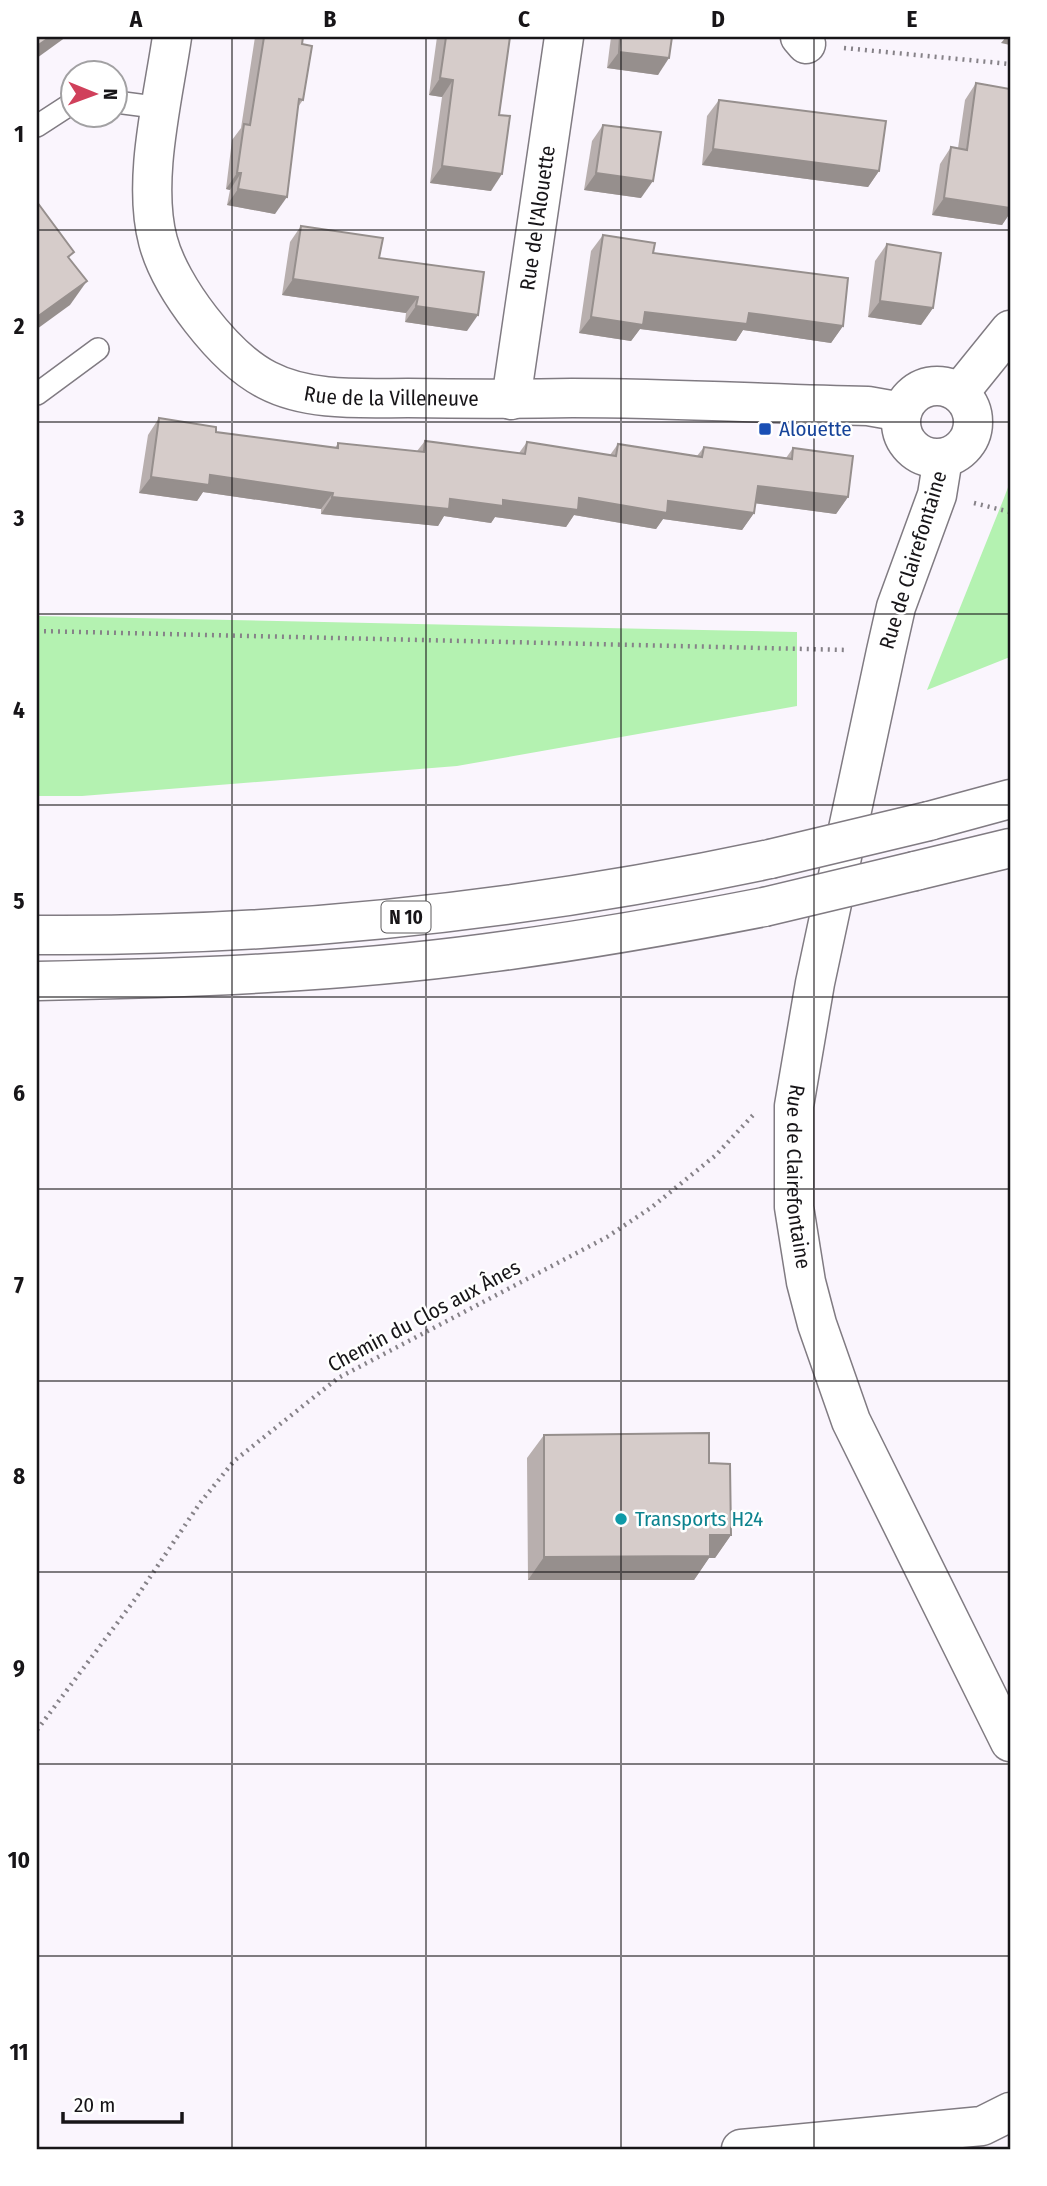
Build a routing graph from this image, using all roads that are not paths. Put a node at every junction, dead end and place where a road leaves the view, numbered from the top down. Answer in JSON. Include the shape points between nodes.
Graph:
{"nodes":[{"id":1,"x":172,"y":37,"type":"edge"},
{"id":2,"x":564,"y":37,"type":"edge"},
{"id":3,"x":130,"y":104,"type":"edge"},
{"id":4,"x":162,"y":108,"type":"junction"},
{"id":5,"x":60,"y":111,"type":"edge"},
{"id":6,"x":37,"y":127,"type":"edge"},
{"id":7,"x":1010,"y":330,"type":"edge"},
{"id":8,"x":98,"y":349,"type":"dead end"},
{"id":9,"x":959,"y":393,"type":"junction"},
{"id":10,"x":37,"y":394,"type":"edge"},
{"id":11,"x":511,"y":400,"type":"junction"},
{"id":12,"x":902,"y":412,"type":"junction"},
{"id":13,"x":943,"y":458,"type":"junction"},
{"id":14,"x":1010,"y":799,"type":"edge"},
{"id":15,"x":1010,"y":848,"type":"edge"},
{"id":16,"x":37,"y":934,"type":"edge"},
{"id":17,"x":37,"y":981,"type":"edge"},
{"id":18,"x":1010,"y":1742,"type":"edge"},
{"id":19,"x":1001,"y":2124,"type":"edge"},
{"id":20,"x":741,"y":2149,"type":"edge"}],
"edges":[{"from":1,"to":4,"type":"street","name":"Rue de la Villeneuve"},
{"from":2,"to":11,"type":"street","name":"Rue de l'Alouette"},
{"from":3,"to":4,"type":"lane"},
{"from":4,"to":11,"type":"street","name":"Rue de la Villeneuve","via":[[151,203],[158,242],[188,303],[237,357],[266,380],[296,391],[344,397]]},
{"from":5,"to":6,"type":"lane"},
{"from":7,"to":9,"type":"street"},
{"from":8,"to":10,"type":"lane"},
{"from":9,"to":12,"type":"street","via":[[925,388]]},
{"from":9,"to":13,"type":"street","via":[[972,413],[971,437]]},
{"from":11,"to":12,"type":"street","name":"Rue de la Villeneuve","via":[[868,406]]},
{"from":12,"to":13,"type":"street","via":[[903,436],[910,446],[919,454]]},
{"from":13,"to":18,"type":"street","name":"Rue de Clairefontaine","via":[[937,495],[896,607],[816,983],[794,1106],[794,1207],[817,1324],[851,1421]]},
{"from":14,"to":16,"type":"street","number":"N 10","bridge":true,"via":[[770,859],[622,887],[395,918],[299,926]]},
{"from":15,"to":17,"type":"street","number":"N 10","bridge":true,"via":[[764,907],[639,931],[446,958],[327,970]]},
{"from":19,"to":20,"type":"street"}]}
